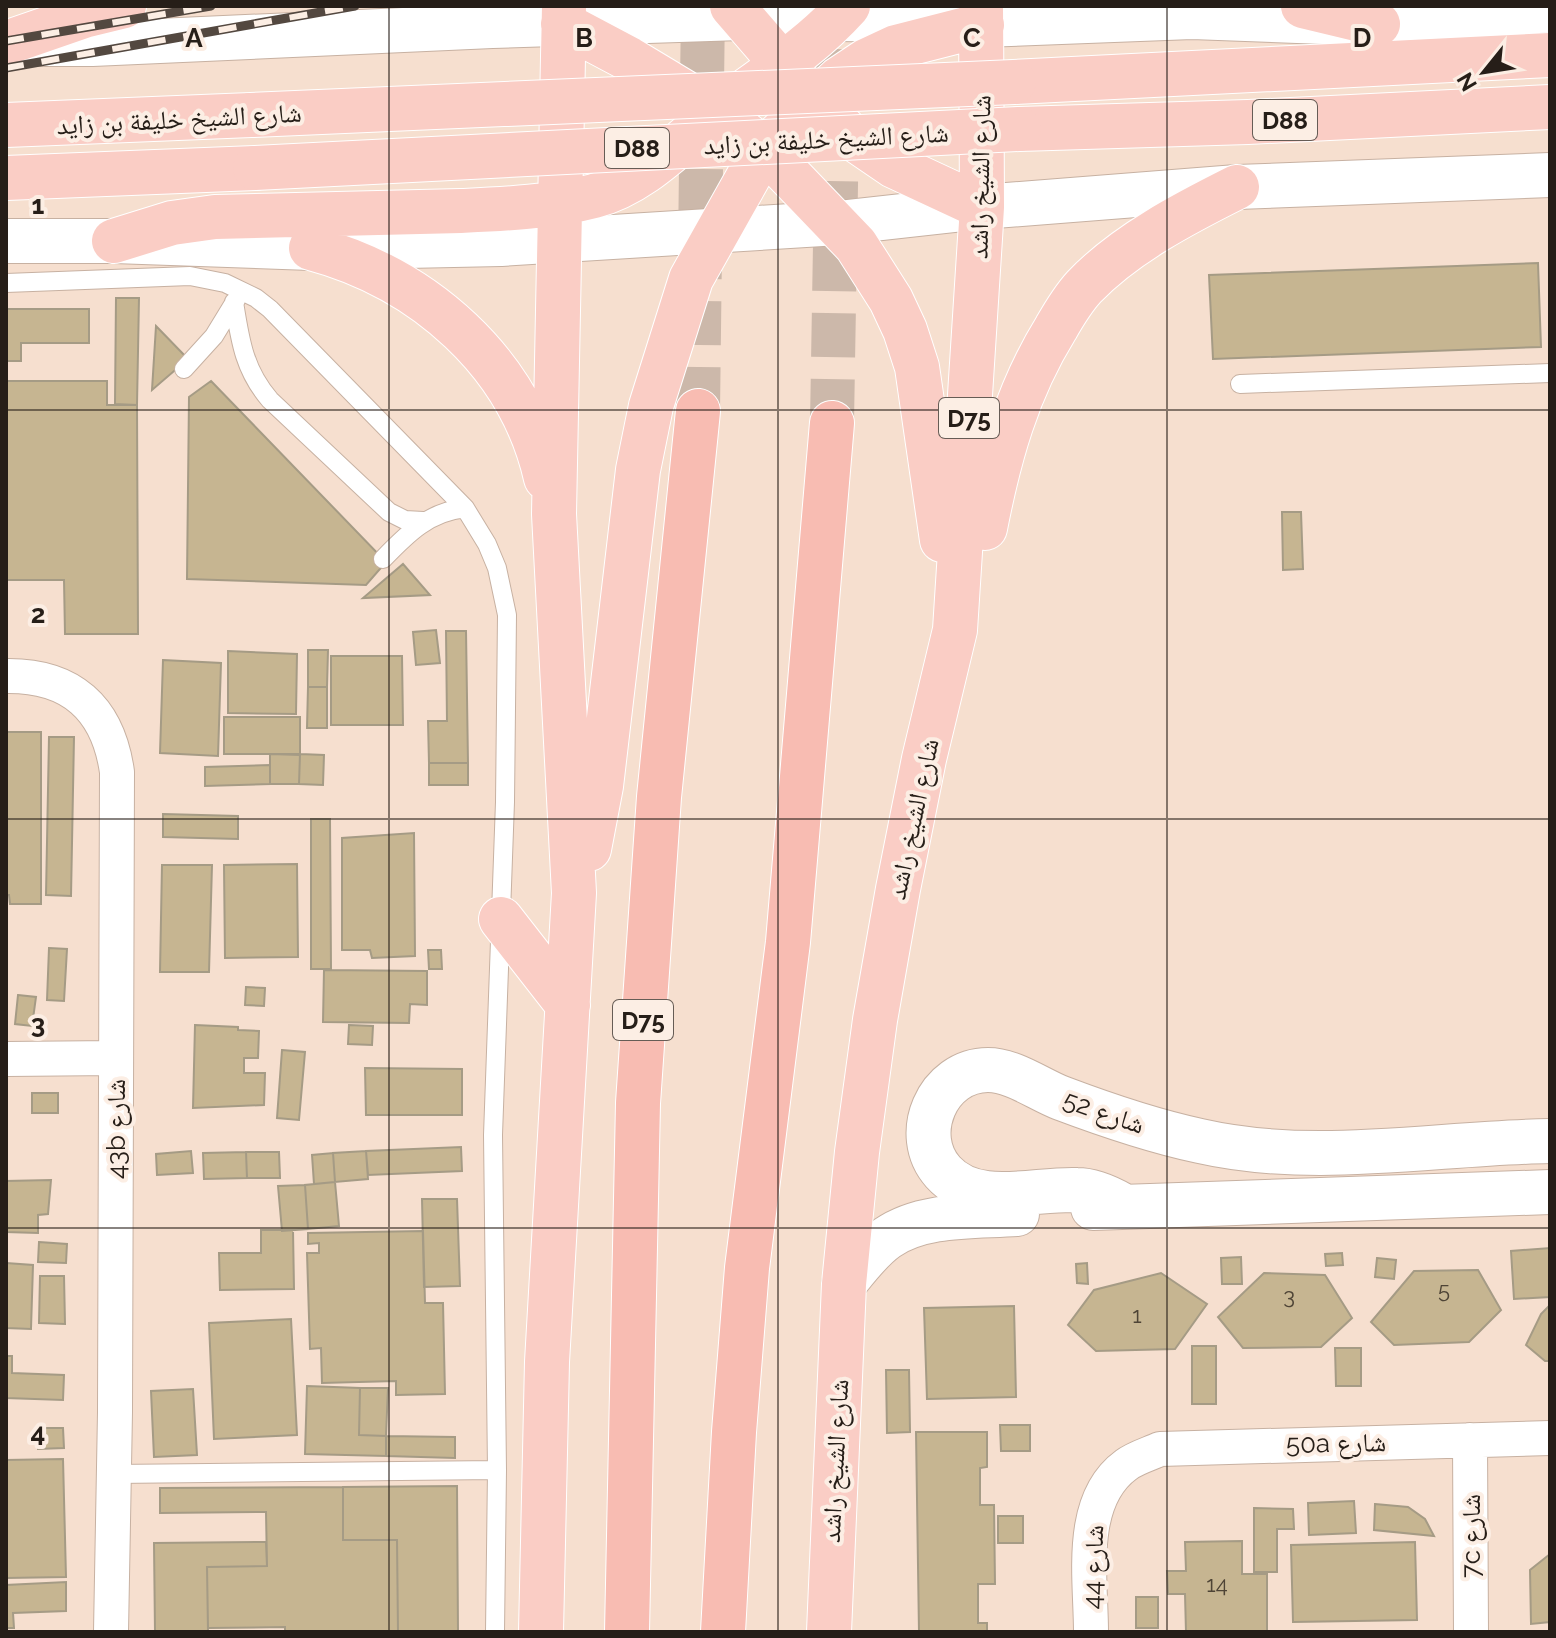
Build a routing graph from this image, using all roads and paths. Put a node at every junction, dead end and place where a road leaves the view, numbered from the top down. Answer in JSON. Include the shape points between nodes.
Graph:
{"nodes":[{"id":1,"x":124,"y":6,"type":"edge"},
{"id":2,"x":1303,"y":6,"type":"edge"},
{"id":3,"x":1550,"y":10,"type":"edge"},
{"id":4,"x":736,"y":12,"type":"edge"},
{"id":5,"x":842,"y":13,"type":"edge"},
{"id":6,"x":563,"y":15,"type":"edge"},
{"id":7,"x":982,"y":16,"type":"edge"},
{"id":8,"x":1378,"y":24,"type":"junction"},
{"id":9,"x":6,"y":43,"type":"edge"},
{"id":10,"x":1550,"y":55,"type":"edge"},
{"id":11,"x":783,"y":64,"type":"junction"},
{"id":12,"x":815,"y":102,"type":"junction"},
{"id":13,"x":1550,"y":107,"type":"edge"},
{"id":14,"x":717,"y":112,"type":"junction"},
{"id":15,"x":6,"y":125,"type":"edge"},
{"id":16,"x":764,"y":149,"type":"junction"},
{"id":17,"x":1550,"y":175,"type":"edge"},
{"id":18,"x":6,"y":178,"type":"edge"},
{"id":19,"x":1237,"y":187,"type":"junction"},
{"id":20,"x":982,"y":207,"type":"junction"},
{"id":21,"x":560,"y":221,"type":"junction"},
{"id":22,"x":838,"y":223,"type":"junction"},
{"id":23,"x":719,"y":231,"type":"junction"},
{"id":24,"x":6,"y":241,"type":"edge"},
{"id":25,"x":114,"y":241,"type":"junction"},
{"id":26,"x":311,"y":248,"type":"junction"},
{"id":27,"x":6,"y":283,"type":"edge"},
{"id":28,"x":238,"y":296,"type":"junction"},
{"id":29,"x":184,"y":369,"type":"dead end"},
{"id":30,"x":1550,"y":373,"type":"edge"},
{"id":31,"x":1240,"y":384,"type":"dead end"},
{"id":32,"x":698,"y":411,"type":"tunnel mouth"},
{"id":33,"x":832,"y":423,"type":"tunnel mouth"},
{"id":34,"x":465,"y":508,"type":"junction"},
{"id":35,"x":554,"y":514,"type":"junction"},
{"id":36,"x":423,"y":521,"type":"junction"},
{"id":37,"x":383,"y":559,"type":"dead end"},
{"id":38,"x":955,"y":630,"type":"junction"},
{"id":39,"x":16,"y":676,"type":"edge"},
{"id":40,"x":574,"y":893,"type":"junction"},
{"id":41,"x":501,"y":919,"type":"junction"},
{"id":42,"x":568,"y":1005,"type":"junction"},
{"id":43,"x":116,"y":1058,"type":"junction"},
{"id":44,"x":6,"y":1059,"type":"edge"},
{"id":45,"x":1550,"y":1141,"type":"edge"},
{"id":46,"x":1550,"y":1192,"type":"edge"},
{"id":47,"x":1122,"y":1205,"type":"junction"},
{"id":48,"x":844,"y":1284,"type":"junction"},
{"id":49,"x":1550,"y":1438,"type":"edge"},
{"id":50,"x":1470,"y":1440,"type":"junction"},
{"id":51,"x":1126,"y":1465,"type":"joint"},
{"id":52,"x":497,"y":1470,"type":"junction"},
{"id":53,"x":114,"y":1474,"type":"junction"},
{"id":54,"x":111,"y":1632,"type":"edge"},
{"id":55,"x":495,"y":1632,"type":"edge"},
{"id":56,"x":541,"y":1632,"type":"edge"},
{"id":57,"x":627,"y":1632,"type":"edge"},
{"id":58,"x":723,"y":1632,"type":"edge"},
{"id":59,"x":829,"y":1632,"type":"edge"},
{"id":60,"x":1091,"y":1632,"type":"edge"},
{"id":61,"x":1471,"y":1632,"type":"edge"}],
"edges":[{"from":1,"to":9,"type":"main road"},
{"from":2,"to":8,"type":"main road"},
{"from":3,"to":8,"type":"main road"},
{"from":4,"to":5,"type":"main road"},
{"from":4,"to":6,"type":"main road"},
{"from":4,"to":11,"type":"main road"},
{"from":5,"to":7,"type":"main road","via":[[928,20]]},
{"from":5,"to":11,"type":"main road"},
{"from":6,"to":9,"type":"main road","via":[[92,44]]},
{"from":6,"to":14,"type":"main road"},
{"from":6,"to":21,"type":"main road"},
{"from":7,"to":8,"type":"main road"},
{"from":7,"to":12,"type":"main road","via":[[866,61]]},
{"from":7,"to":20,"type":"main road","name":"شارع الشيخ راشد","number":"D75"},
{"from":10,"to":15,"type":"main road","name":"شارع الشيخ خليفة بن زايد","number":"D88","bridge":true},
{"from":11,"to":12,"type":"main road"},
{"from":11,"to":14,"type":"main road"},
{"from":12,"to":16,"type":"main road"},
{"from":12,"to":20,"type":"main road","via":[[853,138],[894,166]]},
{"from":13,"to":18,"type":"main road","name":"شارع الشيخ خليفة بن زايد","number":"D88","bridge":true},
{"from":14,"to":16,"type":"main road"},
{"from":14,"to":21,"type":"main road","via":[[650,167]]},
{"from":16,"to":22,"type":"main road"},
{"from":16,"to":23,"type":"main road"},
{"from":17,"to":19,"type":"main road"},
{"from":19,"to":20,"type":"main road"},
{"from":19,"to":38,"type":"main road","via":[[1130,250],[1084,288],[1064,316],[1029,375],[1005,438],[974,586]]},
{"from":20,"to":22,"type":"main road"},
{"from":20,"to":38,"type":"main road","name":"شارع الشيخ راشد","number":"D75"},
{"from":21,"to":23,"type":"main road"},
{"from":21,"to":25,"type":"main road","via":[[461,211],[215,217],[172,223]]},
{"from":21,"to":26,"type":"main road","via":[[487,245]]},
{"from":21,"to":35,"type":"main road"},
{"from":22,"to":23,"type":"main road"},
{"from":22,"to":38,"type":"main road","via":[[891,300],[917,367]]},
{"from":23,"to":40,"type":"main road","via":[[691,279],[651,406],[638,470],[595,821]]},
{"from":24,"to":25,"type":"main road"},
{"from":25,"to":26,"type":"main road"},
{"from":26,"to":35,"type":"main road","via":[[399,282],[482,352],[529,428]]},
{"from":27,"to":28,"type":"lane","via":[[190,276],[225,283]]},
{"from":28,"to":29,"type":"lane","via":[[214,336]]},
{"from":28,"to":34,"type":"lane","via":[[270,309]]},
{"from":28,"to":36,"type":"lane","via":[[241,348],[260,388],[389,512]]},
{"from":30,"to":31,"type":"lane"},
{"from":32,"to":57,"type":"highway","number":"D75","via":[[659,797],[638,1103]]},
{"from":33,"to":58,"type":"highway","via":[[788,942],[747,1268]]},
{"from":34,"to":36,"type":"lane"},
{"from":34,"to":41,"type":"lane","via":[[497,568],[507,615]]},
{"from":35,"to":40,"type":"main road"},
{"from":36,"to":37,"type":"lane"},
{"from":38,"to":48,"type":"main road","name":"شارع الشيخ راشد","number":"D75","via":[[924,759],[875,1020]]},
{"from":39,"to":43,"type":"street","name":"43b شارع","via":[[49,680],[80,698],[104,725],[113,748]]},
{"from":40,"to":42,"type":"main road"},
{"from":41,"to":42,"type":"main road"},
{"from":41,"to":52,"type":"lane","via":[[493,1135]]},
{"from":42,"to":56,"type":"main road","via":[[548,1347]]},
{"from":43,"to":44,"type":"street"},
{"from":43,"to":53,"type":"street","name":"43b شارع"},
{"from":45,"to":47,"type":"main road","name":"شارع 52","via":[[1325,1153],[1263,1151],[1201,1142],[1141,1125],[1063,1099],[1011,1074],[988,1070],[956,1081],[933,1107],[928,1129],[931,1152],[961,1187],[1002,1194],[1078,1189]]},
{"from":46,"to":47,"type":"main road","name":"شارع 52"},
{"from":47,"to":48,"type":"main road","name":"شارع 52","via":[[932,1220],[907,1227],[876,1247]]},
{"from":48,"to":59,"type":"main road","name":"شارع الشيخ راشد","number":"D75"},
{"from":49,"to":50,"type":"street","name":"50a شارع"},
{"from":50,"to":51,"type":"street","name":"50a شارع","via":[[1185,1447],[1160,1449]]},
{"from":50,"to":61,"type":"street","name":"7c شارع"},
{"from":51,"to":60,"type":"street","name":"شارع 44","via":[[1105,1487],[1091,1522]]},
{"from":52,"to":53,"type":"lane"},
{"from":52,"to":55,"type":"lane"},
{"from":53,"to":54,"type":"street","name":"43b شارع"}]}
